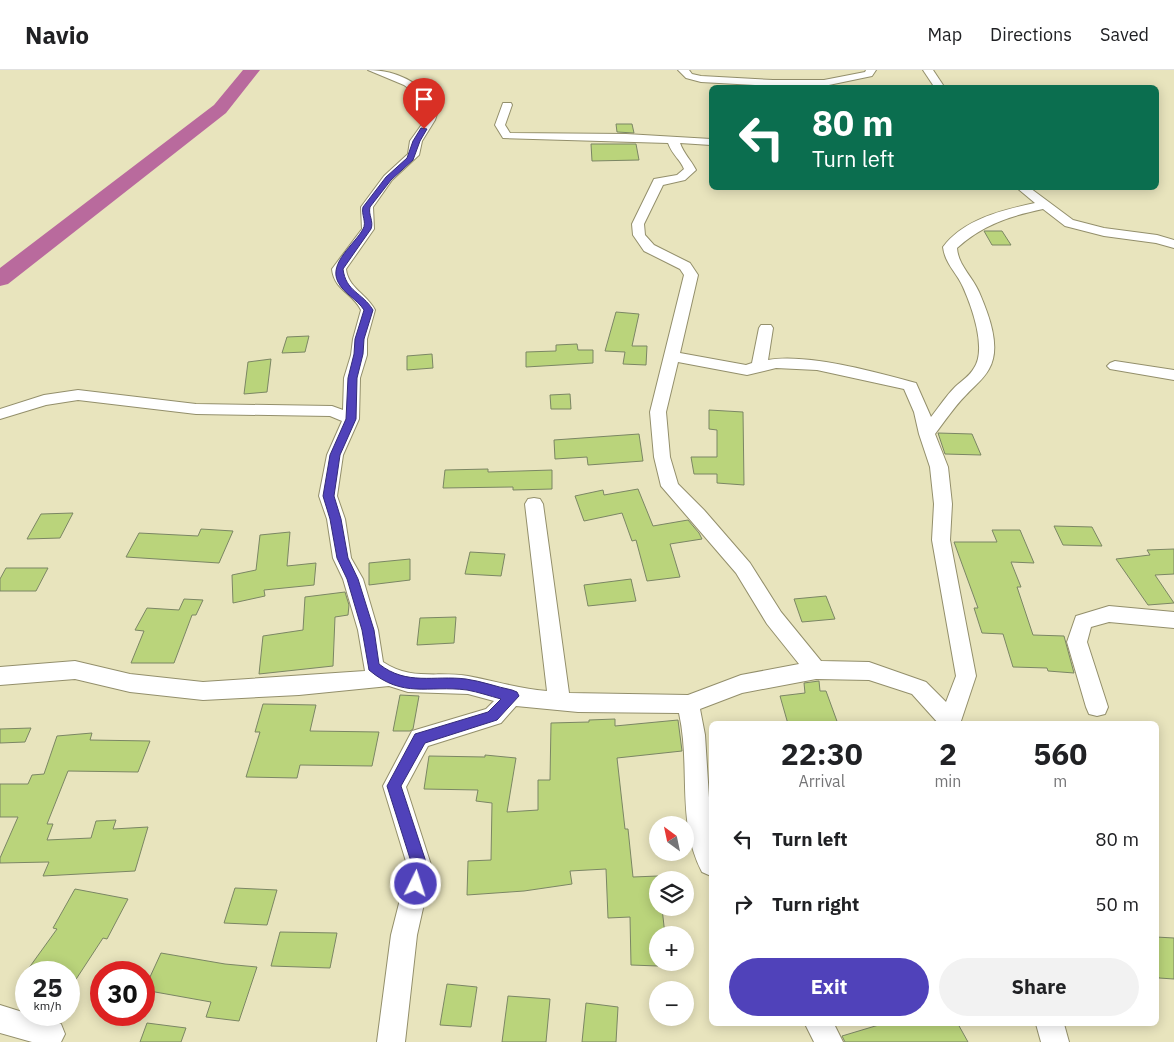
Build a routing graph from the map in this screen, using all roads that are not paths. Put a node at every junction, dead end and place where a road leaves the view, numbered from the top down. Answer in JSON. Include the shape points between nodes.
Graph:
{"nodes":[{"id":1,"x":373,"y":70,"type":"edge"},
{"id":2,"x":683,"y":70,"type":"edge"},
{"id":3,"x":871,"y":70,"type":"edge"},
{"id":4,"x":928,"y":70,"type":"edge"},
{"id":5,"x":938,"y":85,"type":"edge"},
{"id":6,"x":507,"y":105,"type":"dead end"},
{"id":7,"x":673,"y":140,"type":"junction"},
{"id":8,"x":709,"y":142,"type":"edge"},
{"id":9,"x":1026,"y":190,"type":"edge"},
{"id":10,"x":1046,"y":205,"type":"junction"},
{"id":11,"x":1174,"y":244,"type":"edge"},
{"id":12,"x":766,"y":328,"type":"dead end"},
{"id":13,"x":670,"y":356,"type":"junction"},
{"id":14,"x":759,"y":366,"type":"junction"},
{"id":15,"x":1115,"y":366,"type":"dead end"},
{"id":16,"x":1174,"y":375,"type":"edge"},
{"id":17,"x":0,"y":414,"type":"edge"},
{"id":18,"x":351,"y":419,"type":"junction"},
{"id":19,"x":927,"y":434,"type":"junction"},
{"id":20,"x":534,"y":504,"type":"dead end"},
{"id":21,"x":1174,"y":620,"type":"edge"},
{"id":22,"x":816,"y":670,"type":"junction"},
{"id":23,"x":0,"y":676,"type":"edge"},
{"id":24,"x":387,"y":678,"type":"junction"},
{"id":25,"x":512,"y":696,"type":"junction"},
{"id":26,"x":559,"y":701,"type":"junction"},
{"id":27,"x":688,"y":704,"type":"junction"},
{"id":28,"x":1097,"y":707,"type":"dead end"},
{"id":29,"x":949,"y":721,"type":"edge"},
{"id":30,"x":950,"y":721,"type":"edge"},
{"id":31,"x":709,"y":862,"type":"edge"},
{"id":32,"x":0,"y":1019,"type":"edge"},
{"id":33,"x":820,"y":1026,"type":"edge"},
{"id":34,"x":1051,"y":1026,"type":"edge"},
{"id":35,"x":46,"y":1042,"type":"edge"},
{"id":36,"x":391,"y":1042,"type":"edge"},
{"id":37,"x":828,"y":1042,"type":"edge"},
{"id":38,"x":1055,"y":1042,"type":"edge"}],
"edges":[{"from":1,"to":18,"type":"street","via":[[402,80],[434,108],[416,141],[413,155],[388,178],[367,207],[368,229],[339,269],[344,287],[368,310],[352,378]]},
{"from":2,"to":3,"type":"street","via":[[702,79],[773,83],[833,82],[869,74]]},
{"from":4,"to":5,"type":"street"},
{"from":6,"to":7,"type":"street","via":[[500,126],[507,136]]},
{"from":7,"to":8,"type":"street"},
{"from":7,"to":13,"type":"street","via":[[678,154],[690,170],[681,178],[658,182],[638,224],[639,235],[649,248],[685,266],[691,275]]},
{"from":9,"to":10,"type":"street"},
{"from":10,"to":11,"type":"street","via":[[1069,223]]},
{"from":10,"to":19,"type":"street","via":[[1008,212],[984,221],[950,247],[950,256],[970,286],[981,316],[987,345],[985,363]]},
{"from":12,"to":14,"type":"street"},
{"from":13,"to":14,"type":"street","via":[[747,370]]},
{"from":13,"to":22,"type":"street","via":[[658,412],[662,457],[670,486],[743,568],[774,618]]},
{"from":14,"to":19,"type":"street","via":[[776,363],[816,365],[910,386],[922,412]]},
{"from":15,"to":16,"type":"street"},
{"from":17,"to":18,"type":"street","via":[[44,400],[78,395],[196,409],[332,411]]},
{"from":18,"to":24,"type":"street","via":[[335,455],[328,496],[336,519],[342,558],[368,630],[373,667]]},
{"from":19,"to":30,"type":"street","via":[[940,467],[941,540],[966,676]]},
{"from":20,"to":26,"type":"street"},
{"from":21,"to":28,"type":"street","via":[[1109,614],[1083,622],[1077,642]]},
{"from":22,"to":27,"type":"street","via":[[741,684]]},
{"from":22,"to":29,"type":"street","via":[[869,671],[919,688]]},
{"from":23,"to":24,"type":"street","via":[[75,670],[130,683],[203,691]]},
{"from":24,"to":25,"type":"street","via":[[411,684],[466,685]]},
{"from":25,"to":26,"type":"street"},
{"from":25,"to":36,"type":"street","via":[[493,716],[420,738],[394,786],[420,868],[404,935]]},
{"from":26,"to":27,"type":"street"},
{"from":27,"to":31,"type":"street","via":[[694,736],[694,776],[700,829]]},
{"from":32,"to":35,"type":"street","via":[[51,1034]]},
{"from":33,"to":37,"type":"street"},
{"from":34,"to":38,"type":"street"}]}
